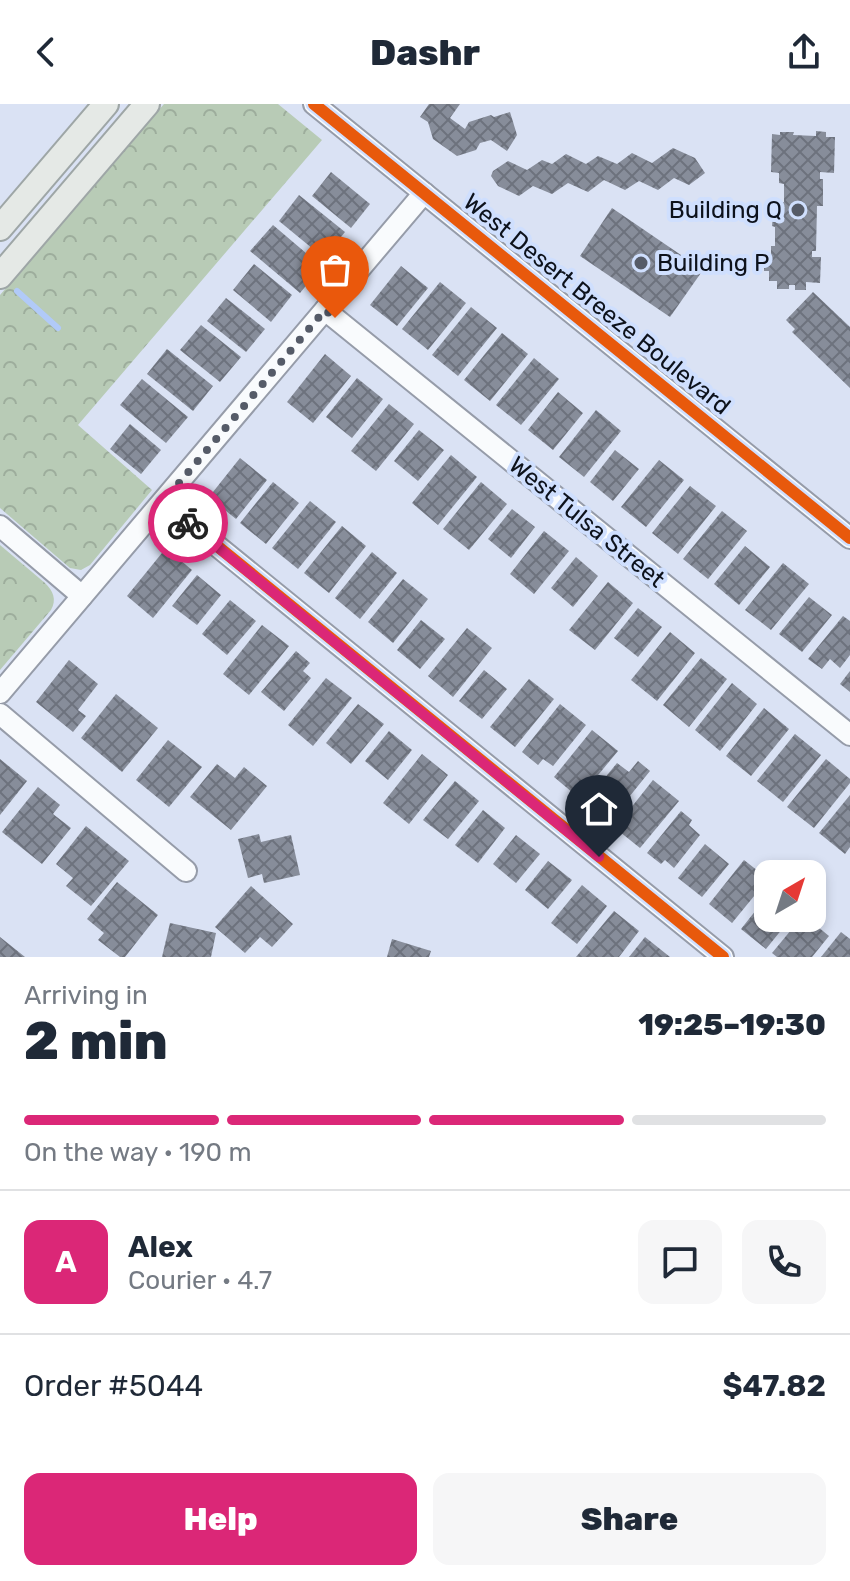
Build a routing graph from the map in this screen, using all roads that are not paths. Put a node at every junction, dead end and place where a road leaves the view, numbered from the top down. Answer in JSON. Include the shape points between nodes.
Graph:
{"nodes":[{"id":1,"x":106,"y":104,"type":"edge"},
{"id":2,"x":147,"y":104,"type":"edge"},
{"id":3,"x":315,"y":104,"type":"edge"},
{"id":4,"x":424,"y":193,"type":"junction"},
{"id":5,"x":0,"y":228,"type":"edge"},
{"id":6,"x":0,"y":276,"type":"edge"},
{"id":7,"x":325,"y":310,"type":"junction"},
{"id":8,"x":163,"y":502,"type":"junction"},
{"id":9,"x":0,"y":526,"type":"edge"},
{"id":10,"x":850,"y":538,"type":"edge"},
{"id":11,"x":82,"y":596,"type":"junction"},
{"id":12,"x":0,"y":693,"type":"edge"},
{"id":13,"x":0,"y":714,"type":"edge"},
{"id":14,"x":850,"y":735,"type":"edge"},
{"id":15,"x":186,"y":871,"type":"dead end"},
{"id":16,"x":723,"y":957,"type":"edge"}],
"edges":[{"from":1,"to":5,"type":"main road"},
{"from":2,"to":6,"type":"main road"},
{"from":3,"to":4,"type":"street","name":"West Desert Breeze Boulevard"},
{"from":4,"to":7,"type":"street"},
{"from":4,"to":10,"type":"street","name":"West Desert Breeze Boulevard"},
{"from":7,"to":8,"type":"street"},
{"from":7,"to":14,"type":"street","name":"West Tulsa Street"},
{"from":8,"to":11,"type":"street"},
{"from":8,"to":16,"type":"street"},
{"from":9,"to":11,"type":"street"},
{"from":11,"to":12,"type":"street"},
{"from":13,"to":15,"type":"street"}]}
